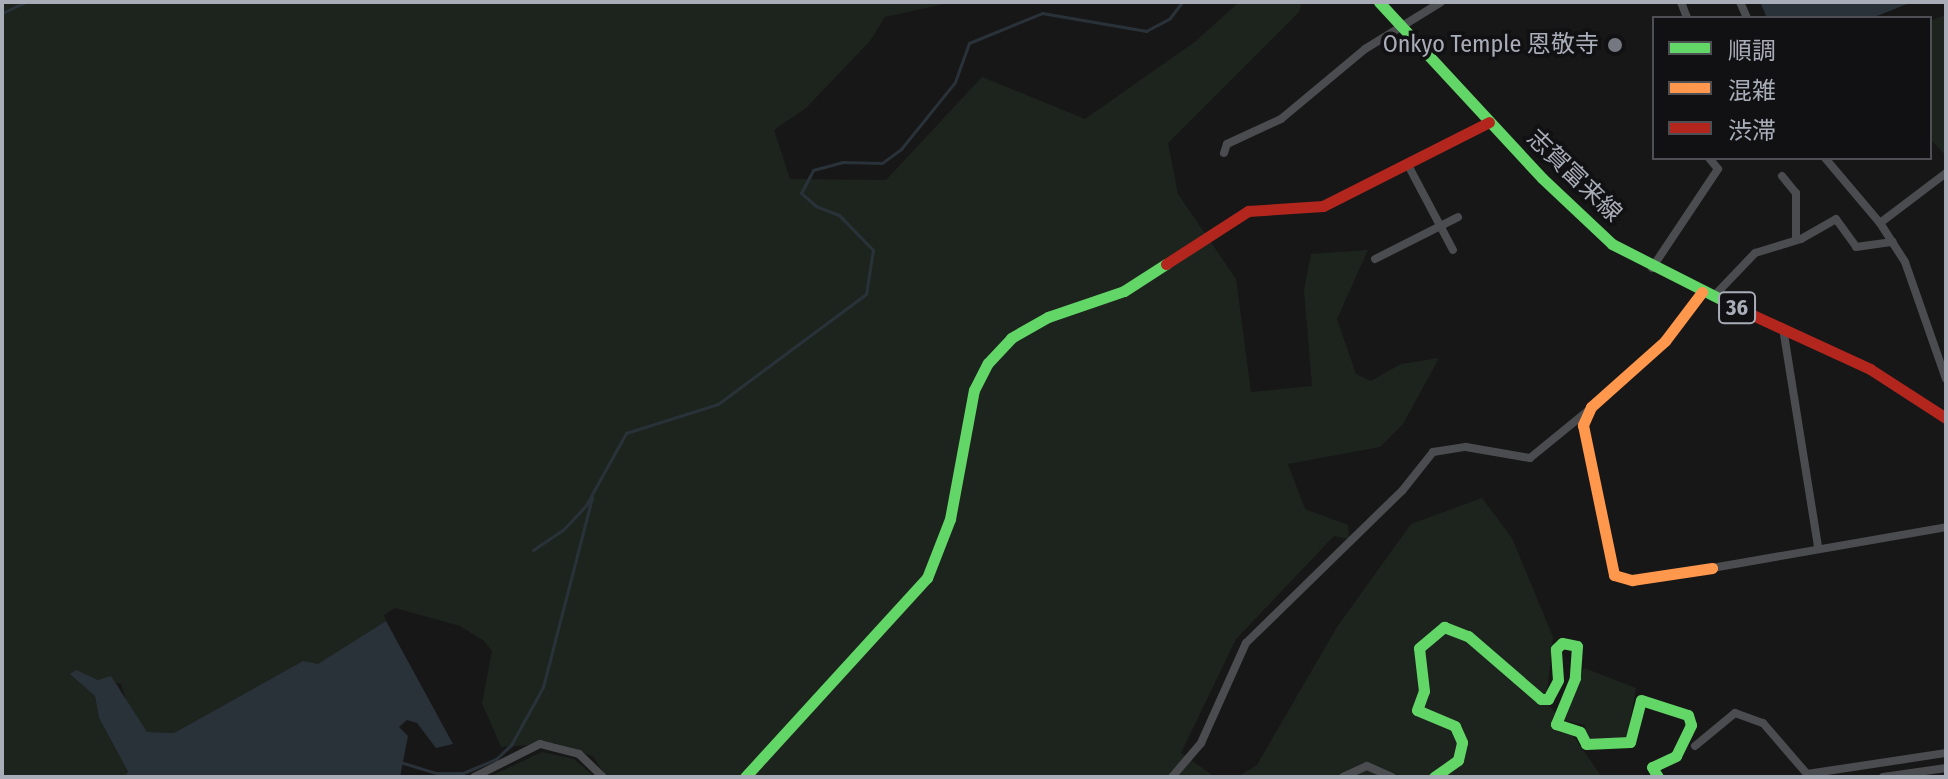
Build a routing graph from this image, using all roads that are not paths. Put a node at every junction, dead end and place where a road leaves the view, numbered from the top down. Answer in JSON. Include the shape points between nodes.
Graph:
{"nodes":[{"id":1,"x":1379,"y":2,"type":"edge"},
{"id":2,"x":1441,"y":2,"type":"edge"},
{"id":3,"x":1404,"y":29,"type":"junction"},
{"id":4,"x":1489,"y":122,"type":"junction"},
{"id":5,"x":1224,"y":153,"type":"dead end"},
{"id":6,"x":1711,"y":160,"type":"edge"},
{"id":7,"x":1827,"y":160,"type":"edge"},
{"id":8,"x":1408,"y":165,"type":"junction"},
{"id":9,"x":1946,"y":173,"type":"edge"},
{"id":10,"x":1782,"y":176,"type":"dead end"},
{"id":11,"x":1458,"y":217,"type":"dead end"},
{"id":12,"x":1880,"y":223,"type":"junction"},
{"id":13,"x":1441,"y":225,"type":"junction"},
{"id":14,"x":1796,"y":240,"type":"junction"},
{"id":15,"x":1893,"y":242,"type":"junction"},
{"id":16,"x":1453,"y":250,"type":"dead end"},
{"id":17,"x":1375,"y":259,"type":"dead end"},
{"id":18,"x":1652,"y":268,"type":"junction"},
{"id":19,"x":1707,"y":295,"type":"junction"},
{"id":20,"x":1783,"y":328,"type":"junction"},
{"id":21,"x":1946,"y":379,"type":"edge"},
{"id":22,"x":1591,"y":407,"type":"junction"},
{"id":23,"x":1946,"y":418,"type":"edge"},
{"id":24,"x":1946,"y":527,"type":"edge"},
{"id":25,"x":1818,"y":547,"type":"junction"},
{"id":26,"x":1712,"y":568,"type":"joint"},
{"id":27,"x":1695,"y":746,"type":"dead end"},
{"id":28,"x":1946,"y":753,"type":"edge"},
{"id":29,"x":1946,"y":768,"type":"edge"},
{"id":30,"x":474,"y":777,"type":"edge"},
{"id":31,"x":603,"y":777,"type":"edge"},
{"id":32,"x":745,"y":777,"type":"edge"},
{"id":33,"x":1172,"y":777,"type":"edge"},
{"id":34,"x":1343,"y":777,"type":"edge"},
{"id":35,"x":1392,"y":777,"type":"edge"},
{"id":36,"x":1434,"y":777,"type":"edge"},
{"id":37,"x":1658,"y":777,"type":"edge"},
{"id":38,"x":1883,"y":777,"type":"edge"}],
"edges":[{"from":1,"to":3,"type":"street","name":"志賀富来線","number":"36"},
{"from":2,"to":3,"type":"street"},
{"from":3,"to":4,"type":"street","name":"志賀富来線","number":"36"},
{"from":3,"to":5,"type":"street","via":[[1365,49],[1281,119],[1227,144]]},
{"from":4,"to":8,"type":"street"},
{"from":4,"to":18,"type":"street","name":"志賀富来線","number":"36","via":[[1586,223]]},
{"from":6,"to":18,"type":"street","via":[[1718,169]]},
{"from":7,"to":12,"type":"street"},
{"from":8,"to":13,"type":"street"},
{"from":8,"to":32,"type":"street","via":[[1323,206],[1248,211],[1124,291],[1048,317],[1011,338],[988,363],[974,390],[950,519],[927,578]]},
{"from":9,"to":12,"type":"street"},
{"from":10,"to":14,"type":"street","via":[[1796,193]]},
{"from":11,"to":13,"type":"street"},
{"from":12,"to":15,"type":"street"},
{"from":13,"to":16,"type":"street"},
{"from":13,"to":17,"type":"street"},
{"from":14,"to":15,"type":"street","via":[[1836,219],[1863,250]]},
{"from":14,"to":19,"type":"street","via":[[1755,253]]},
{"from":15,"to":21,"type":"street","via":[[1922,303]]},
{"from":18,"to":19,"type":"street","name":"志賀富来線","number":"36"},
{"from":19,"to":20,"type":"street","name":"志賀富来線","number":"36"},
{"from":19,"to":22,"type":"street"},
{"from":20,"to":23,"type":"street","name":"志賀富来線","number":"36","via":[[1870,369]]},
{"from":20,"to":25,"type":"street"},
{"from":22,"to":26,"type":"street","via":[[1583,425],[1610,571],[1632,580]]},
{"from":22,"to":33,"type":"street","via":[[1530,458],[1466,447],[1433,452],[1402,491],[1246,643],[1201,743]]},
{"from":24,"to":25,"type":"street"},
{"from":25,"to":26,"type":"street"},
{"from":27,"to":28,"type":"street","via":[[1735,713],[1763,723],[1807,774]]},
{"from":29,"to":38,"type":"street"},
{"from":30,"to":31,"type":"street","via":[[540,744],[579,754]]},
{"from":34,"to":35,"type":"street","via":[[1367,766]]},
{"from":36,"to":37,"type":"street","via":[[1458,760],[1462,742],[1455,726],[1417,710],[1424,691],[1419,648],[1444,627],[1468,636],[1541,699],[1548,699],[1558,680],[1556,649],[1562,643],[1577,646],[1575,678],[1556,724],[1580,732],[1586,744],[1630,742],[1641,700],[1688,715],[1691,725],[1676,756],[1654,763]]}]}
